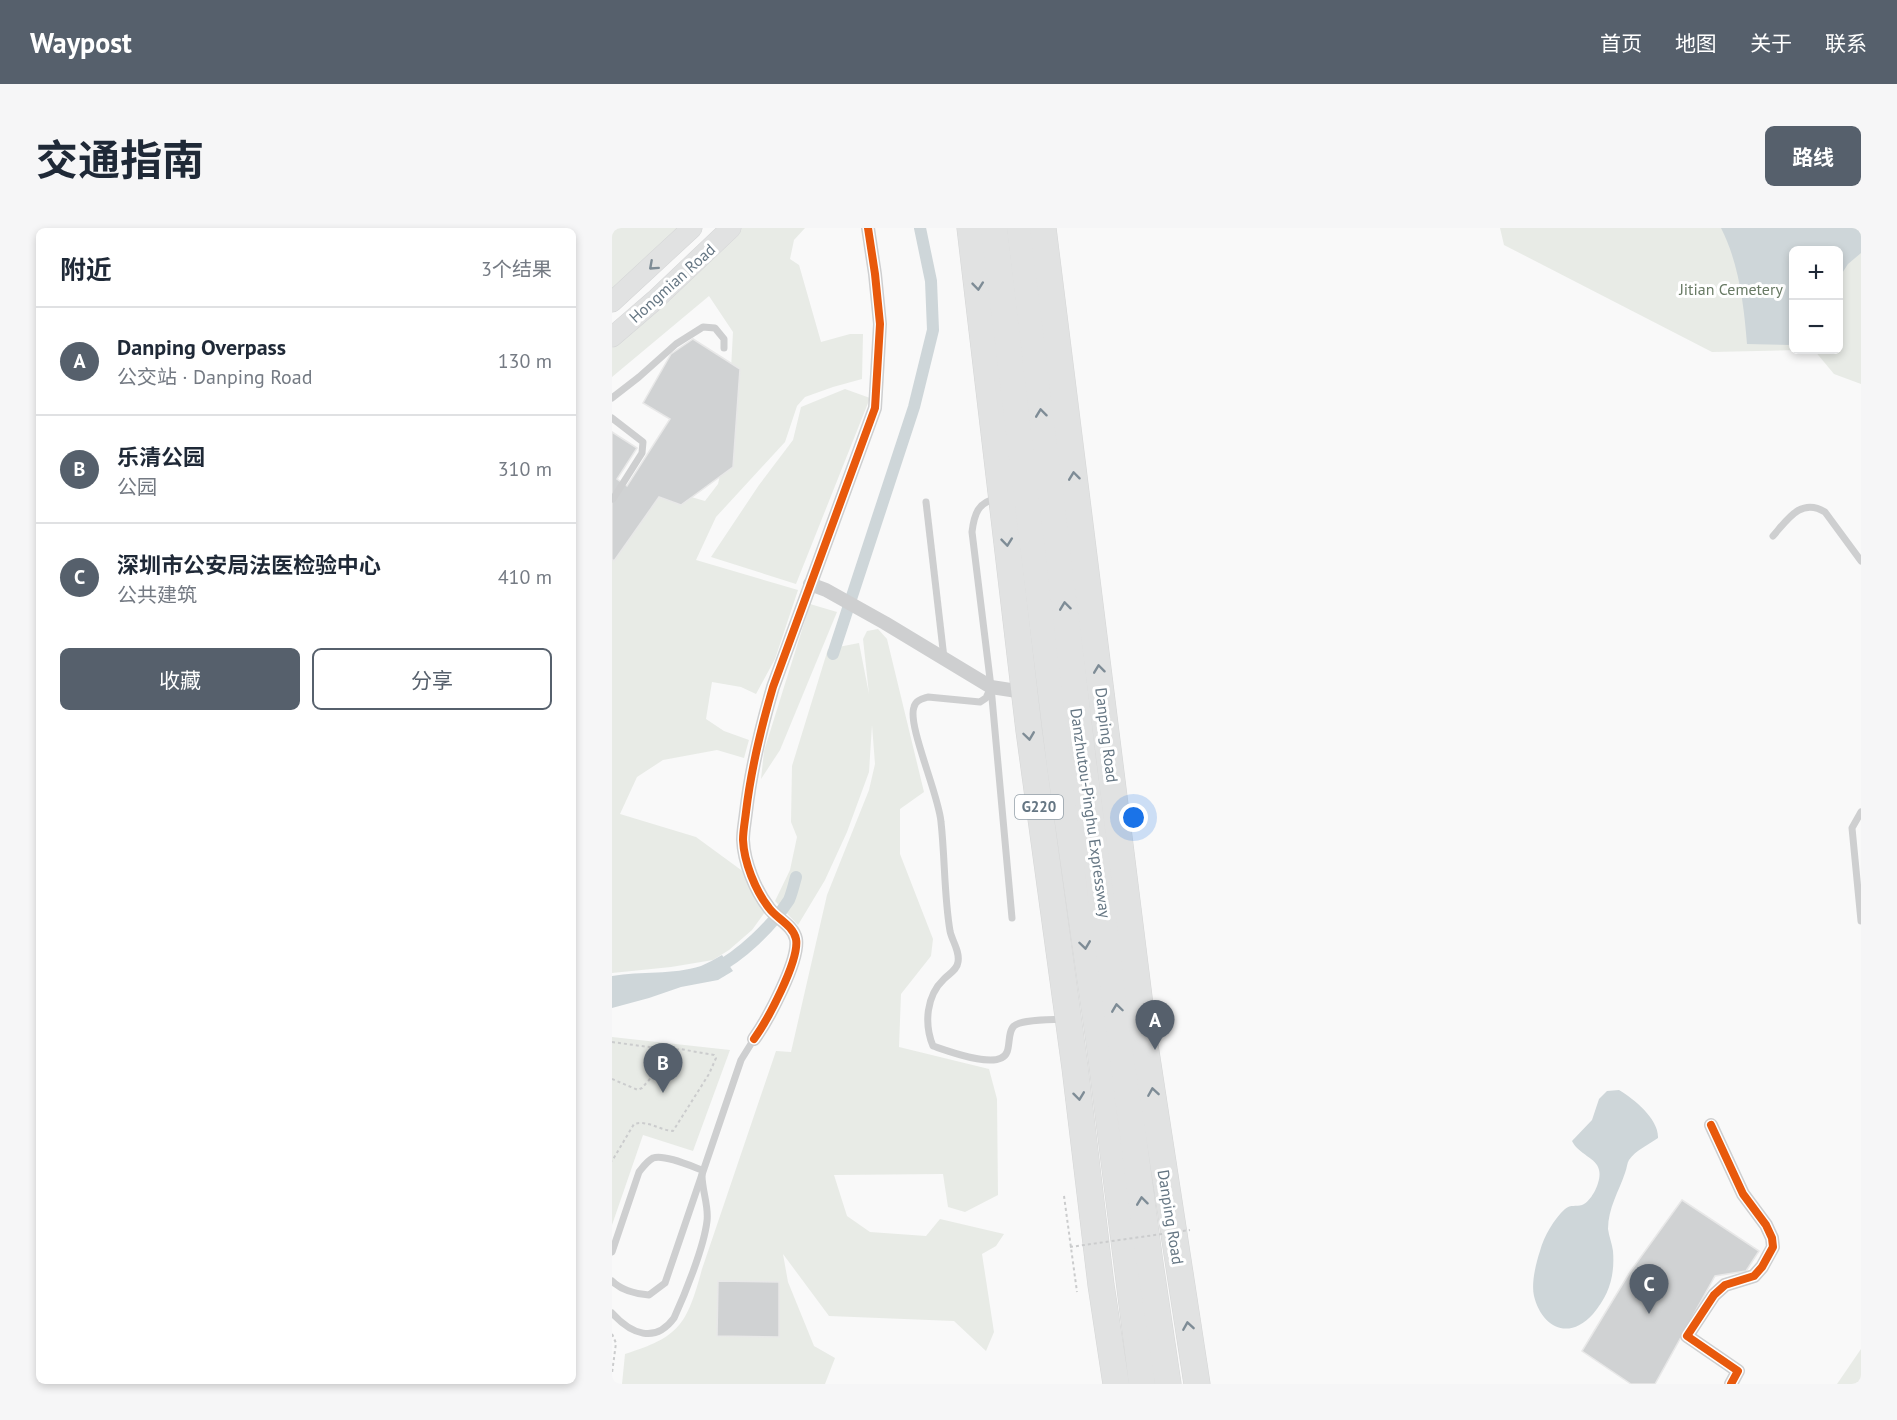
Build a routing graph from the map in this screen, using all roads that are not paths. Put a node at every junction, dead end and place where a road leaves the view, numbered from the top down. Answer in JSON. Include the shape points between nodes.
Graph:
{"nodes":[{"id":1,"x":692,"y":228,"type":"edge"},
{"id":2,"x":731,"y":228,"type":"edge"},
{"id":3,"x":868,"y":228,"type":"edge"},
{"id":4,"x":970,"y":228,"type":"edge"},
{"id":5,"x":1028,"y":232,"type":"edge"},
{"id":6,"x":994,"y":235,"type":"edge"},
{"id":7,"x":612,"y":302,"type":"edge"},
{"id":8,"x":612,"y":337,"type":"edge"},
{"id":9,"x":724,"y":348,"type":"dead end"},
{"id":10,"x":612,"y":398,"type":"edge"},
{"id":11,"x":612,"y":418,"type":"edge"},
{"id":12,"x":1002,"y":498,"type":"junction"},
{"id":13,"x":613,"y":499,"type":"edge"},
{"id":14,"x":926,"y":502,"type":"dead end"},
{"id":15,"x":1773,"y":536,"type":"dead end"},
{"id":16,"x":1861,"y":561,"type":"edge"},
{"id":17,"x":810,"y":584,"type":"junction"},
{"id":18,"x":1070,"y":652,"type":"junction"},
{"id":19,"x":944,"y":660,"type":"junction"},
{"id":20,"x":1049,"y":669,"type":"junction"},
{"id":21,"x":991,"y":687,"type":"junction"},
{"id":22,"x":1024,"y":692,"type":"junction"},
{"id":23,"x":1861,"y":813,"type":"edge"},
{"id":24,"x":1012,"y":918,"type":"dead end"},
{"id":25,"x":1861,"y":921,"type":"edge"},
{"id":26,"x":1069,"y":1019,"type":"junction"},
{"id":27,"x":754,"y":1039,"type":"joint"},
{"id":28,"x":1145,"y":1045,"type":"junction"},
{"id":29,"x":1076,"y":1068,"type":"junction"},
{"id":30,"x":1711,"y":1125,"type":"dead end"},
{"id":31,"x":1159,"y":1134,"type":"junction"},
{"id":32,"x":1085,"y":1149,"type":"junction"},
{"id":33,"x":702,"y":1170,"type":"junction"},
{"id":34,"x":612,"y":1252,"type":"edge"},
{"id":35,"x":612,"y":1281,"type":"edge"},
{"id":36,"x":612,"y":1313,"type":"edge"},
{"id":37,"x":1167,"y":1377,"type":"edge"},
{"id":38,"x":1141,"y":1379,"type":"edge"},
{"id":39,"x":1116,"y":1384,"type":"edge"},
{"id":40,"x":1197,"y":1384,"type":"edge"},
{"id":41,"x":1731,"y":1384,"type":"edge"}],
"edges":[{"from":1,"to":7,"type":"main road","name":"Hongmian Road","one_way":true},
{"from":2,"to":8,"type":"main road","name":"Hongmian Road"},
{"from":3,"to":17,"type":"street","via":[[880,324],[875,408]]},
{"from":4,"to":12,"type":"highway","number":"G220","one_way":true},
{"from":18,"to":5,"type":"highway","name":"Danzhutou-Pinghu Expressway","one_way":true},
{"from":28,"to":5,"type":"highway","name":"Danping Road","one_way":true},
{"from":6,"to":20,"type":"highway","name":"Danzhutou-Pinghu Expressway"},
{"from":9,"to":10,"type":"lane","via":[[724,339],[715,328],[703,327],[676,344]]},
{"from":11,"to":13,"type":"lane","via":[[644,442],[642,453]]},
{"from":12,"to":21,"type":"lane","via":[[992,499],[976,510],[972,532]]},
{"from":12,"to":22,"type":"highway","number":"G220","one_way":true},
{"from":14,"to":19,"type":"lane"},
{"from":15,"to":16,"type":"lane","via":[[1799,508],[1819,508]]},
{"from":17,"to":19,"type":"street","via":[[885,623]]},
{"from":17,"to":27,"type":"street","via":[[773,687],[748,794],[743,840],[749,870],[769,908],[796,938],[795,957],[765,1024]]},
{"from":18,"to":28,"type":"highway"},
{"from":37,"to":18,"type":"highway","name":"Danzhutou-Pinghu Expressway","one_way":true},
{"from":19,"to":21,"type":"street"},
{"from":20,"to":29,"type":"highway"},
{"from":20,"to":38,"type":"highway","name":"Danzhutou-Pinghu Expressway","one_way":true},
{"from":21,"to":22,"type":"street"},
{"from":21,"to":24,"type":"lane"},
{"from":21,"to":26,"type":"lane","via":[[980,702],[920,699],[912,714],[941,819],[950,933],[959,960],[931,998],[929,1036],[933,1046],[990,1061],[1006,1055],[1014,1026]]},
{"from":22,"to":26,"type":"highway","number":"G220","one_way":true},
{"from":23,"to":25,"type":"lane","via":[[1852,828]]},
{"from":26,"to":29,"type":"highway","number":"G220"},
{"from":27,"to":33,"type":"lane","via":[[741,1060]]},
{"from":31,"to":28,"type":"highway","name":"Danping Road","one_way":true},
{"from":29,"to":32,"type":"highway","number":"G220","one_way":true},
{"from":30,"to":41,"type":"street","via":[[1743,1194],[1766,1225],[1773,1247],[1754,1276],[1725,1285],[1714,1295],[1686,1336],[1738,1371]]},
{"from":31,"to":37,"type":"highway"},
{"from":40,"to":31,"type":"highway","name":"Danping Road","one_way":true},
{"from":32,"to":38,"type":"highway"},
{"from":32,"to":39,"type":"highway","number":"G220"},
{"from":33,"to":34,"type":"lane","via":[[663,1157],[646,1163],[639,1172]]},
{"from":33,"to":35,"type":"lane","via":[[665,1282],[649,1295],[616,1286]]},
{"from":33,"to":36,"type":"lane","via":[[708,1221],[674,1318],[659,1333],[649,1334],[623,1326]]}]}
